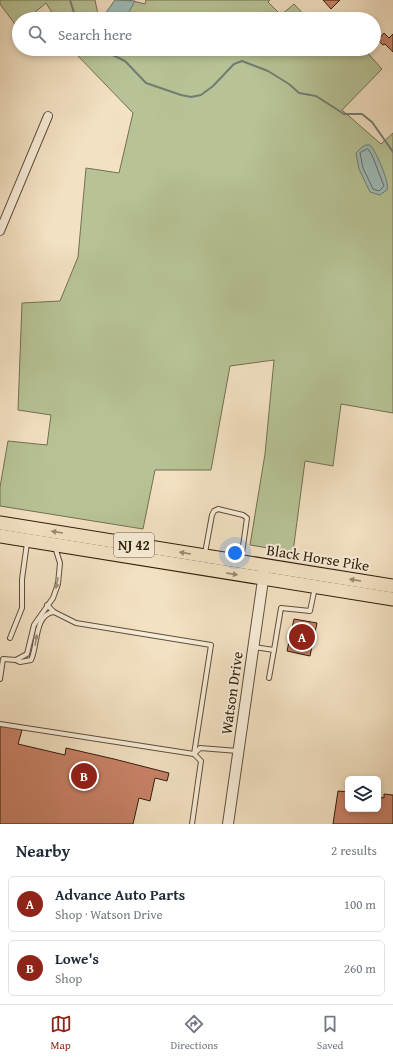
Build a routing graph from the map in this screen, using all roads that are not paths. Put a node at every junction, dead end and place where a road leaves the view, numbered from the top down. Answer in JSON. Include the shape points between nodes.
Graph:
{"nodes":[{"id":1,"x":48,"y":116,"type":"dead end"},
{"id":2,"x":0,"y":231,"type":"edge"},
{"id":3,"x":1,"y":530,"type":"edge"},
{"id":4,"x":28,"y":540,"type":"junction"},
{"id":5,"x":55,"y":545,"type":"junction"},
{"id":6,"x":205,"y":556,"type":"junction"},
{"id":7,"x":241,"y":562,"type":"junction"},
{"id":8,"x":265,"y":566,"type":"junction"},
{"id":9,"x":263,"y":579,"type":"junction"},
{"id":10,"x":393,"y":586,"type":"edge"},
{"id":11,"x":315,"y":587,"type":"junction"},
{"id":12,"x":352,"y":593,"type":"junction"},
{"id":13,"x":393,"y":599,"type":"edge"},
{"id":14,"x":367,"y":600,"type":"dead end"},
{"id":15,"x":47,"y":606,"type":"junction"},
{"id":16,"x":54,"y":612,"type":"junction"},
{"id":17,"x":10,"y":638,"type":"dead end"},
{"id":18,"x":254,"y":647,"type":"junction"},
{"id":19,"x":274,"y":650,"type":"junction"},
{"id":20,"x":16,"y":660,"type":"junction"},
{"id":21,"x":269,"y":678,"type":"dead end"},
{"id":22,"x":0,"y":680,"type":"edge"},
{"id":23,"x":0,"y":724,"type":"edge"},
{"id":24,"x":239,"y":751,"type":"junction"},
{"id":25,"x":194,"y":754,"type":"junction"},
{"id":26,"x":192,"y":824,"type":"edge"},
{"id":27,"x":228,"y":824,"type":"edge"}],
"edges":[{"from":1,"to":2,"type":"street"},
{"from":3,"to":4,"type":"highway","name":"Black Horse Pike","number":"NJ 42"},
{"from":6,"to":3,"type":"highway","name":"Black Horse Pike","number":"NJ 42","one_way":true},
{"from":4,"to":5,"type":"highway","name":"Black Horse Pike","number":"NJ 42"},
{"from":4,"to":17,"type":"lane","via":[[22,579],[22,608]]},
{"from":5,"to":9,"type":"highway","name":"Black Horse Pike","number":"NJ 42","one_way":true},
{"from":5,"to":15,"type":"lane","one_way":true,"via":[[60,563],[58,584]]},
{"from":6,"to":7,"type":"highway","name":"Black Horse Pike","number":"NJ 42"},
{"from":6,"to":7,"type":"lane","via":[[212,515],[218,510],[247,518]]},
{"from":7,"to":8,"type":"highway","name":"Black Horse Pike","number":"NJ 42"},
{"from":8,"to":9,"type":"street","name":"Watson Drive"},
{"from":10,"to":8,"type":"highway","name":"Black Horse Pike","number":"NJ 42","one_way":true},
{"from":9,"to":11,"type":"highway","name":"Black Horse Pike","number":"NJ 42"},
{"from":9,"to":18,"type":"street","name":"Watson Drive"},
{"from":11,"to":12,"type":"highway","name":"Black Horse Pike","number":"NJ 42"},
{"from":11,"to":19,"type":"lane","via":[[310,611],[281,608]]},
{"from":12,"to":13,"type":"highway","name":"Black Horse Pike","number":"NJ 42"},
{"from":12,"to":14,"type":"lane","via":[[360,599]]},
{"from":15,"to":16,"type":"lane"},
{"from":15,"to":20,"type":"lane","via":[[34,625],[27,654]]},
{"from":20,"to":16,"type":"lane","one_way":true,"via":[[31,660],[39,627],[44,618],[50,612]]},
{"from":16,"to":25,"type":"lane","via":[[76,623],[211,646]]},
{"from":18,"to":19,"type":"lane"},
{"from":18,"to":24,"type":"street","name":"Watson Drive"},
{"from":19,"to":21,"type":"lane"},
{"from":20,"to":22,"type":"lane","via":[[3,659]]},
{"from":23,"to":25,"type":"lane"},
{"from":24,"to":25,"type":"lane","via":[[200,748]]},
{"from":24,"to":27,"type":"street","name":"Watson Drive"},
{"from":25,"to":26,"type":"lane","via":[[201,760]]}]}
